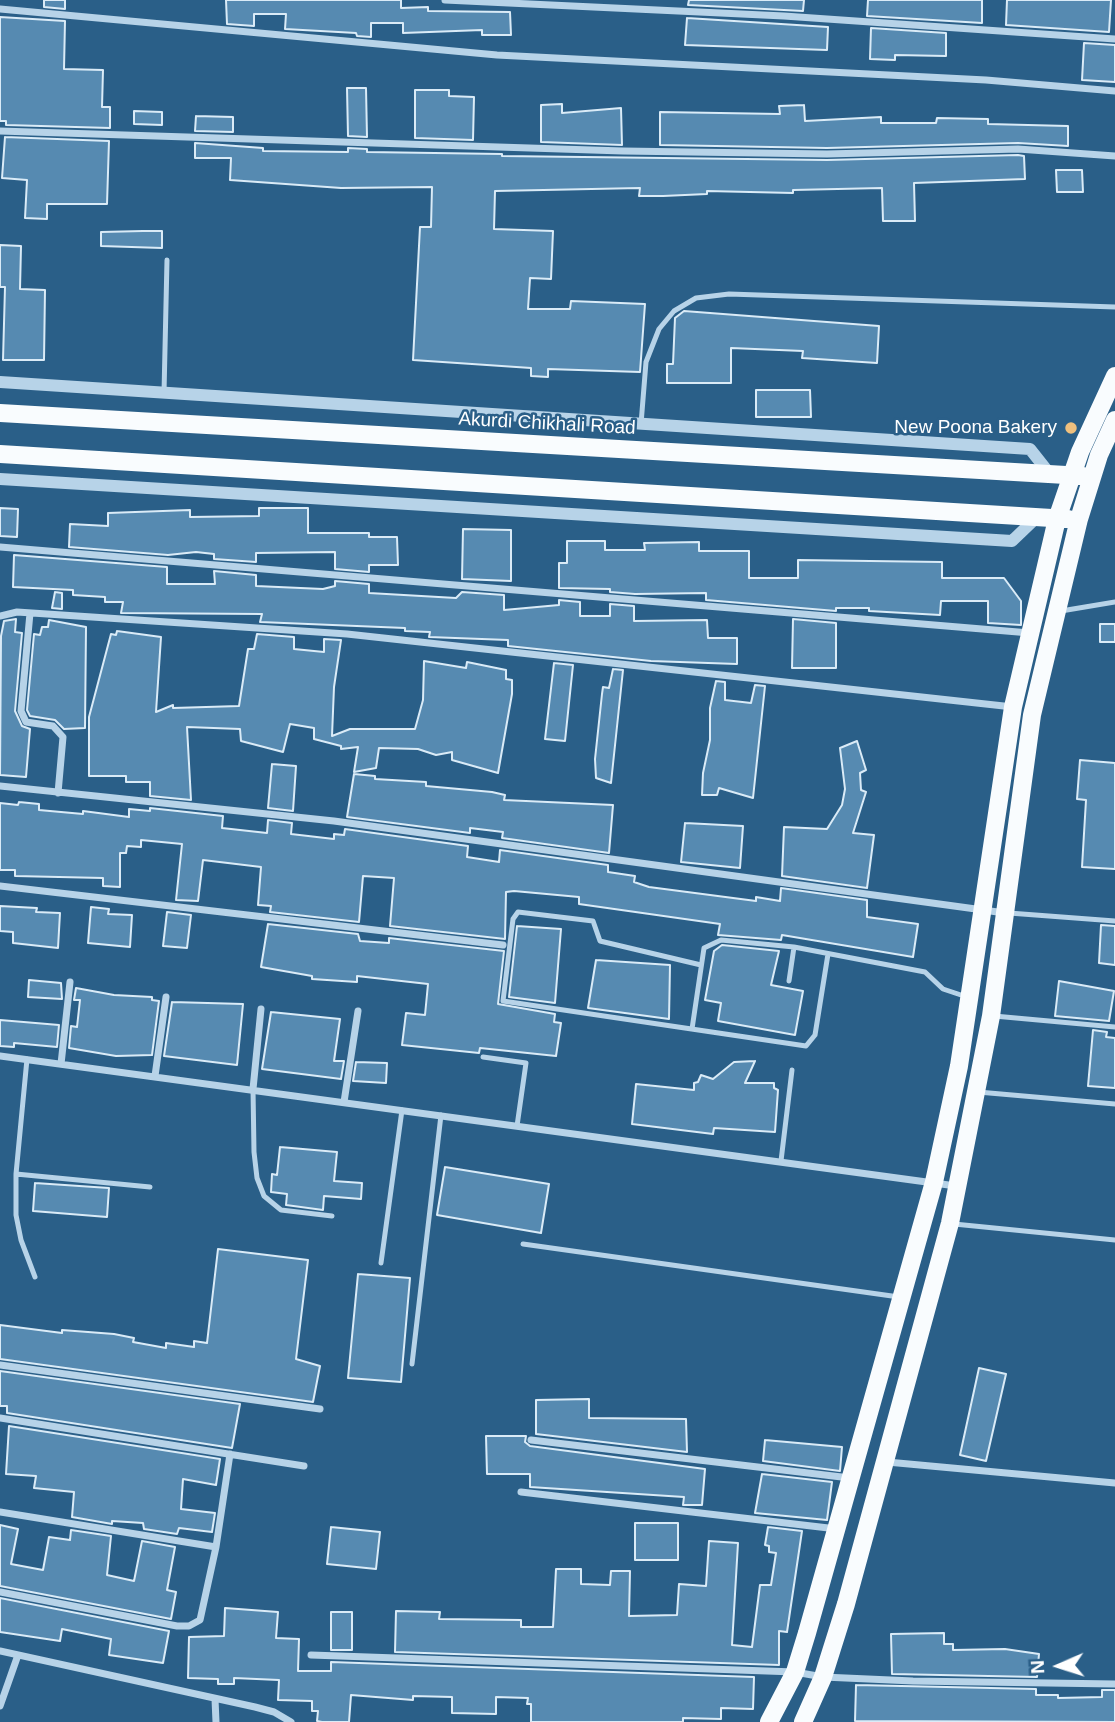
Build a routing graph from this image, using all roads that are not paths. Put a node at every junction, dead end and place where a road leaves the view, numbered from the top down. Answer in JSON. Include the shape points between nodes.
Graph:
{"nodes":[{"id":1,"x":445,"y":0,"type":"edge"},
{"id":2,"x":525,"y":3,"type":"edge"},
{"id":3,"x":0,"y":9,"type":"edge"},
{"id":4,"x":1115,"y":38,"type":"edge"},
{"id":5,"x":1115,"y":91,"type":"edge"},
{"id":6,"x":0,"y":131,"type":"edge"},
{"id":7,"x":1115,"y":156,"type":"edge"},
{"id":8,"x":167,"y":260,"type":"dead end"},
{"id":9,"x":1115,"y":307,"type":"edge"},
{"id":10,"x":1115,"y":376,"type":"edge"},
{"id":11,"x":0,"y":382,"type":"edge"},
{"id":12,"x":164,"y":393,"type":"junction"},
{"id":13,"x":0,"y":413,"type":"edge"},
{"id":14,"x":1115,"y":420,"type":"edge"},
{"id":15,"x":641,"y":424,"type":"junction"},
{"id":16,"x":0,"y":454,"type":"edge"},
{"id":17,"x":1049,"y":473,"type":"junction"},
{"id":18,"x":1073,"y":475,"type":"junction"},
{"id":19,"x":1093,"y":477,"type":"junction"},
{"id":20,"x":0,"y":479,"type":"edge"},
{"id":21,"x":1036,"y":517,"type":"junction"},
{"id":22,"x":1057,"y":519,"type":"junction"},
{"id":23,"x":1079,"y":520,"type":"junction"},
{"id":24,"x":0,"y":547,"type":"edge"},
{"id":25,"x":1115,"y":602,"type":"edge"},
{"id":26,"x":1058,"y":612,"type":"junction"},
{"id":27,"x":30,"y":613,"type":"junction"},
{"id":28,"x":0,"y":616,"type":"edge"},
{"id":29,"x":1031,"y":633,"type":"junction"},
{"id":30,"x":1013,"y":707,"type":"junction"},
{"id":31,"x":0,"y":786,"type":"edge"},
{"id":32,"x":58,"y":793,"type":"junction"},
{"id":33,"x":0,"y":886,"type":"edge"},
{"id":34,"x":984,"y":910,"type":"junction"},
{"id":35,"x":1006,"y":913,"type":"junction"},
{"id":36,"x":1115,"y":921,"type":"edge"},
{"id":37,"x":503,"y":945,"type":"dead end"},
{"id":38,"x":794,"y":947,"type":"junction"},
{"id":39,"x":828,"y":954,"type":"junction"},
{"id":40,"x":701,"y":965,"type":"junction"},
{"id":41,"x":789,"y":981,"type":"dead end"},
{"id":42,"x":70,"y":982,"type":"dead end"},
{"id":43,"x":166,"y":997,"type":"dead end"},
{"id":44,"x":970,"y":998,"type":"junction"},
{"id":45,"x":261,"y":1009,"type":"dead end"},
{"id":46,"x":358,"y":1011,"type":"dead end"},
{"id":47,"x":991,"y":1016,"type":"junction"},
{"id":48,"x":1115,"y":1027,"type":"edge"},
{"id":49,"x":692,"y":1029,"type":"junction"},
{"id":50,"x":0,"y":1056,"type":"edge"},
{"id":51,"x":483,"y":1057,"type":"dead end"},
{"id":52,"x":27,"y":1059,"type":"junction"},
{"id":53,"x":61,"y":1064,"type":"junction"},
{"id":54,"x":792,"y":1070,"type":"dead end"},
{"id":55,"x":155,"y":1076,"type":"junction"},
{"id":56,"x":253,"y":1089,"type":"junction"},
{"id":57,"x":978,"y":1093,"type":"junction"},
{"id":58,"x":344,"y":1101,"type":"junction"},
{"id":59,"x":1115,"y":1104,"type":"edge"},
{"id":60,"x":402,"y":1110,"type":"junction"},
{"id":61,"x":441,"y":1115,"type":"junction"},
{"id":62,"x":517,"y":1126,"type":"junction"},
{"id":63,"x":781,"y":1161,"type":"junction"},
{"id":64,"x":16,"y":1174,"type":"junction"},
{"id":65,"x":934,"y":1182,"type":"junction"},
{"id":66,"x":959,"y":1186,"type":"junction"},
{"id":67,"x":150,"y":1187,"type":"dead end"},
{"id":68,"x":332,"y":1216,"type":"dead end"},
{"id":69,"x":950,"y":1223,"type":"junction"},
{"id":70,"x":1115,"y":1240,"type":"edge"},
{"id":71,"x":523,"y":1244,"type":"dead end"},
{"id":72,"x":381,"y":1263,"type":"dead end"},
{"id":73,"x":35,"y":1277,"type":"dead end"},
{"id":74,"x":902,"y":1297,"type":"junction"},
{"id":75,"x":412,"y":1364,"type":"dead end"},
{"id":76,"x":0,"y":1365,"type":"edge"},
{"id":77,"x":320,"y":1409,"type":"dead end"},
{"id":78,"x":0,"y":1418,"type":"edge"},
{"id":79,"x":531,"y":1440,"type":"dead end"},
{"id":80,"x":230,"y":1454,"type":"junction"},
{"id":81,"x":886,"y":1461,"type":"junction"},
{"id":82,"x":304,"y":1466,"type":"dead end"},
{"id":83,"x":850,"y":1478,"type":"junction"},
{"id":84,"x":1115,"y":1483,"type":"edge"},
{"id":85,"x":521,"y":1492,"type":"dead end"},
{"id":86,"x":0,"y":1511,"type":"edge"},
{"id":87,"x":837,"y":1529,"type":"junction"},
{"id":88,"x":216,"y":1547,"type":"junction"},
{"id":89,"x":0,"y":1592,"type":"edge"},
{"id":90,"x":0,"y":1651,"type":"edge"},
{"id":91,"x":18,"y":1655,"type":"junction"},
{"id":92,"x":310,"y":1655,"type":"dead end"},
{"id":93,"x":795,"y":1672,"type":"junction"},
{"id":94,"x":823,"y":1677,"type":"junction"},
{"id":95,"x":1115,"y":1684,"type":"edge"},
{"id":96,"x":215,"y":1699,"type":"junction"},
{"id":97,"x":0,"y":1706,"type":"edge"},
{"id":98,"x":216,"y":1722,"type":"edge"},
{"id":99,"x":291,"y":1722,"type":"edge"},
{"id":100,"x":769,"y":1722,"type":"edge"},
{"id":101,"x":803,"y":1722,"type":"edge"}],
"edges":[{"from":1,"to":2,"type":"street"},
{"from":2,"to":4,"type":"street"},
{"from":3,"to":5,"type":"street","via":[[497,55]]},
{"from":6,"to":7,"type":"street","via":[[583,150],[827,154],[1018,149]]},
{"from":8,"to":12,"type":"lane"},
{"from":9,"to":15,"type":"lane","via":[[729,294],[696,298],[674,310],[659,329],[646,362]]},
{"from":10,"to":18,"type":"main road"},
{"from":11,"to":12,"type":"street"},
{"from":12,"to":15,"type":"street"},
{"from":13,"to":17,"type":"main road","name":"Akurdi Chikhali Road"},
{"from":14,"to":19,"type":"main road"},
{"from":15,"to":17,"type":"street","via":[[1030,449]]},
{"from":16,"to":21,"type":"main road"},
{"from":17,"to":18,"type":"main road","name":"Akurdi Chikhali Road"},
{"from":18,"to":19,"type":"main road","name":"Akurdi Chikhali Road"},
{"from":18,"to":22,"type":"main road"},
{"from":19,"to":23,"type":"main road"},
{"from":20,"to":21,"type":"street","via":[[1012,541]]},
{"from":21,"to":22,"type":"main road"},
{"from":22,"to":23,"type":"main road"},
{"from":22,"to":29,"type":"main road"},
{"from":23,"to":26,"type":"main road"},
{"from":24,"to":29,"type":"street"},
{"from":25,"to":26,"type":"lane"},
{"from":26,"to":35,"type":"main road","via":[[1032,715]]},
{"from":27,"to":28,"type":"street"},
{"from":27,"to":30,"type":"street","via":[[347,634]]},
{"from":27,"to":32,"type":"street","via":[[21,711],[26,722],[53,726],[63,737]]},
{"from":29,"to":30,"type":"main road"},
{"from":30,"to":34,"type":"main road"},
{"from":31,"to":32,"type":"street"},
{"from":32,"to":34,"type":"street","via":[[334,821]]},
{"from":33,"to":37,"type":"street"},
{"from":34,"to":35,"type":"street"},
{"from":34,"to":44,"type":"main road"},
{"from":35,"to":36,"type":"lane"},
{"from":35,"to":47,"type":"main road"},
{"from":38,"to":39,"type":"lane"},
{"from":38,"to":40,"type":"lane","via":[[721,940],[704,947]]},
{"from":38,"to":41,"type":"lane"},
{"from":39,"to":44,"type":"lane","via":[[925,972],[943,989]]},
{"from":39,"to":49,"type":"lane","via":[[815,1035],[806,1046]]},
{"from":40,"to":49,"type":"lane"},
{"from":40,"to":49,"type":"lane","via":[[600,941],[593,920],[524,912],[513,919],[503,1001]]},
{"from":42,"to":53,"type":"street"},
{"from":43,"to":55,"type":"street"},
{"from":44,"to":65,"type":"main road"},
{"from":45,"to":56,"type":"street"},
{"from":46,"to":58,"type":"street"},
{"from":47,"to":48,"type":"lane"},
{"from":47,"to":57,"type":"main road"},
{"from":50,"to":52,"type":"street"},
{"from":51,"to":62,"type":"lane","via":[[526,1063]]},
{"from":52,"to":53,"type":"street"},
{"from":52,"to":64,"type":"lane"},
{"from":53,"to":55,"type":"street"},
{"from":54,"to":63,"type":"lane"},
{"from":55,"to":56,"type":"street"},
{"from":56,"to":58,"type":"street"},
{"from":56,"to":68,"type":"lane","via":[[254,1152],[264,1196],[281,1210]]},
{"from":57,"to":59,"type":"lane"},
{"from":57,"to":66,"type":"main road"},
{"from":58,"to":60,"type":"street"},
{"from":60,"to":61,"type":"street"},
{"from":60,"to":72,"type":"lane"},
{"from":61,"to":62,"type":"street"},
{"from":61,"to":75,"type":"lane"},
{"from":62,"to":63,"type":"street"},
{"from":63,"to":65,"type":"street"},
{"from":64,"to":67,"type":"lane"},
{"from":64,"to":73,"type":"lane","via":[[16,1215]]},
{"from":65,"to":66,"type":"street"},
{"from":65,"to":74,"type":"main road"},
{"from":66,"to":69,"type":"main road"},
{"from":69,"to":70,"type":"lane"},
{"from":69,"to":81,"type":"main road"},
{"from":71,"to":74,"type":"lane"},
{"from":74,"to":83,"type":"main road"},
{"from":76,"to":77,"type":"street"},
{"from":78,"to":80,"type":"street"},
{"from":79,"to":83,"type":"street"},
{"from":80,"to":82,"type":"street"},
{"from":80,"to":88,"type":"street"},
{"from":81,"to":84,"type":"street"},
{"from":81,"to":94,"type":"main road"},
{"from":83,"to":87,"type":"main road"},
{"from":85,"to":87,"type":"street"},
{"from":86,"to":88,"type":"street"},
{"from":87,"to":93,"type":"main road"},
{"from":88,"to":89,"type":"street","via":[[205,1609],[201,1620],[189,1626]]},
{"from":90,"to":91,"type":"street"},
{"from":91,"to":96,"type":"street"},
{"from":91,"to":97,"type":"street"},
{"from":92,"to":93,"type":"street"},
{"from":93,"to":94,"type":"street"},
{"from":93,"to":100,"type":"main road"},
{"from":94,"to":95,"type":"street"},
{"from":94,"to":101,"type":"main road"},
{"from":96,"to":98,"type":"street"},
{"from":96,"to":99,"type":"street","via":[[274,1712]]}]}
